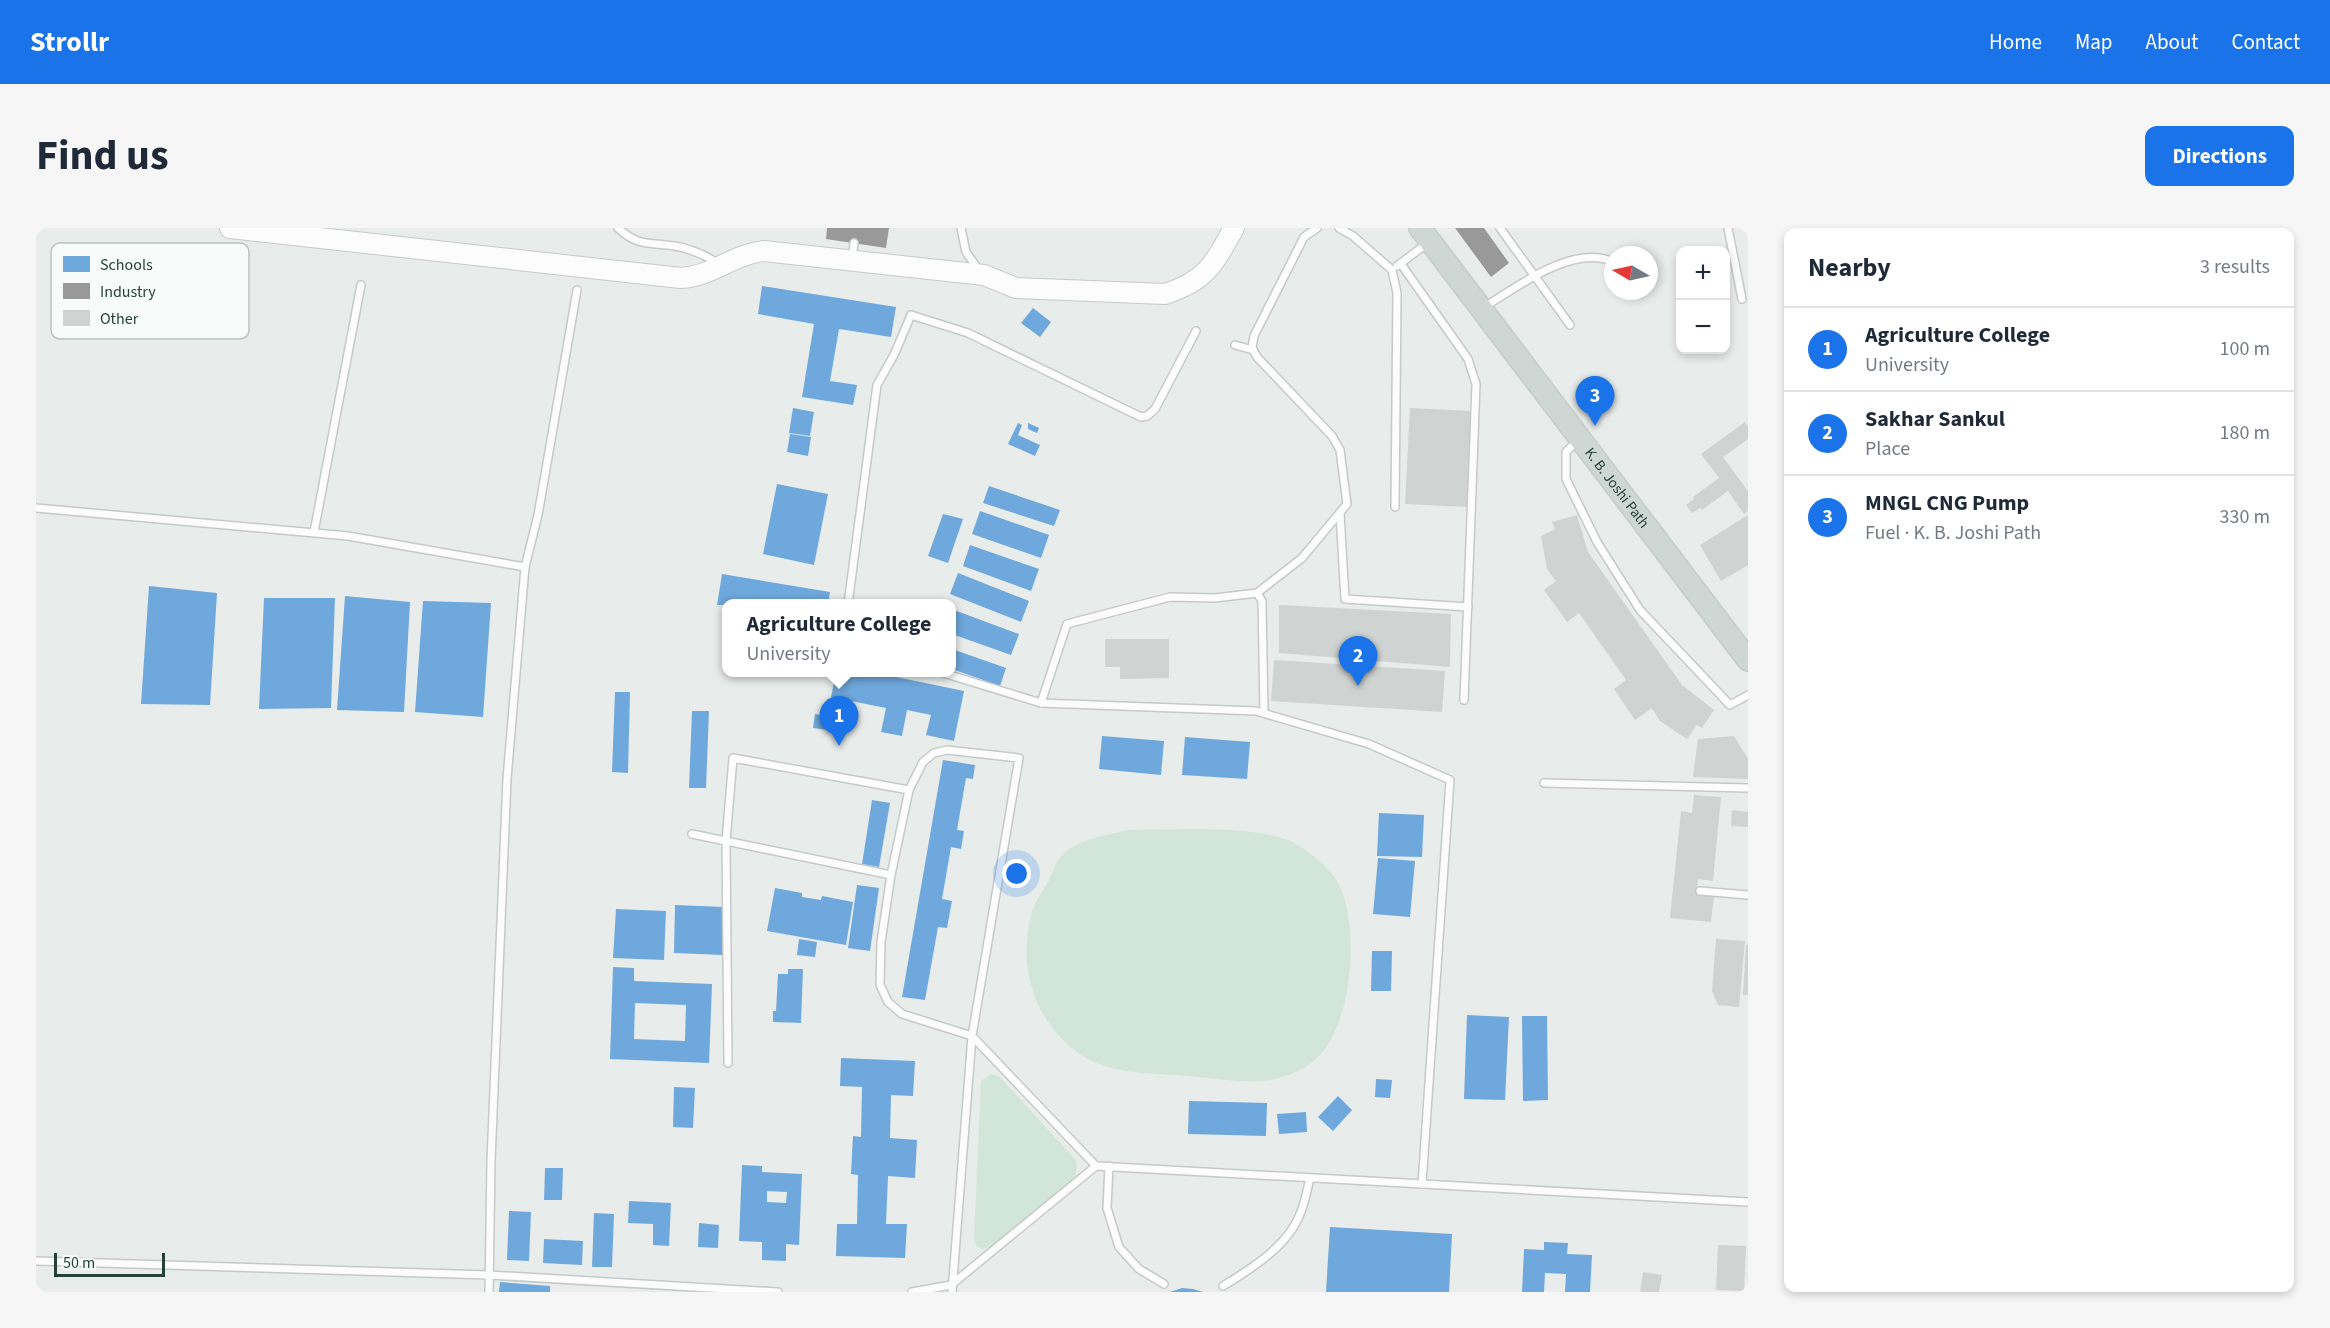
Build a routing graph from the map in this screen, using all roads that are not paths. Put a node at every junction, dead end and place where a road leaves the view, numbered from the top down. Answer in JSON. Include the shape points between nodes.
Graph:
{"nodes":[{"id":1,"x":230,"y":228,"type":"edge"},
{"id":2,"x":618,"y":228,"type":"edge"},
{"id":3,"x":961,"y":228,"type":"edge"},
{"id":4,"x":1234,"y":228,"type":"edge"},
{"id":5,"x":1317,"y":228,"type":"edge"},
{"id":6,"x":1339,"y":228,"type":"edge"},
{"id":7,"x":1500,"y":228,"type":"edge"},
{"id":8,"x":1728,"y":228,"type":"edge"},
{"id":9,"x":1425,"y":235,"type":"edge"},
{"id":10,"x":1604,"y":261,"type":"edge"},
{"id":11,"x":1401,"y":264,"type":"junction"},
{"id":12,"x":721,"y":266,"type":"junction"},
{"id":13,"x":1392,"y":270,"type":"junction"},
{"id":14,"x":984,"y":275,"type":"junction"},
{"id":15,"x":1535,"y":276,"type":"junction"},
{"id":16,"x":361,"y":285,"type":"dead end"},
{"id":17,"x":577,"y":290,"type":"dead end"},
{"id":18,"x":1742,"y":298,"type":"dead end"},
{"id":19,"x":1480,"y":309,"type":"junction"},
{"id":20,"x":1570,"y":325,"type":"dead end"},
{"id":21,"x":1196,"y":331,"type":"dead end"},
{"id":22,"x":1234,"y":345,"type":"dead end"},
{"id":23,"x":1253,"y":350,"type":"junction"},
{"id":24,"x":1579,"y":438,"type":"junction"},
{"id":25,"x":1395,"y":507,"type":"dead end"},
{"id":26,"x":36,"y":508,"type":"edge"},
{"id":27,"x":1340,"y":513,"type":"junction"},
{"id":28,"x":314,"y":532,"type":"junction"},
{"id":29,"x":525,"y":567,"type":"junction"},
{"id":30,"x":1257,"y":593,"type":"junction"},
{"id":31,"x":849,"y":599,"type":"edge"},
{"id":32,"x":1468,"y":607,"type":"junction"},
{"id":33,"x":1748,"y":660,"type":"edge"},
{"id":34,"x":956,"y":677,"type":"edge"},
{"id":35,"x":1748,"y":695,"type":"edge"},
{"id":36,"x":1464,"y":700,"type":"dead end"},
{"id":37,"x":1041,"y":703,"type":"junction"},
{"id":38,"x":1264,"y":713,"type":"junction"},
{"id":39,"x":1544,"y":783,"type":"dead end"},
{"id":40,"x":1748,"y":788,"type":"edge"},
{"id":41,"x":909,"y":790,"type":"junction"},
{"id":42,"x":692,"y":834,"type":"dead end"},
{"id":43,"x":726,"y":841,"type":"junction"},
{"id":44,"x":891,"y":875,"type":"junction"},
{"id":45,"x":1700,"y":891,"type":"dead end"},
{"id":46,"x":1748,"y":895,"type":"edge"},
{"id":47,"x":972,"y":1036,"type":"junction"},
{"id":48,"x":728,"y":1063,"type":"dead end"},
{"id":49,"x":1096,"y":1166,"type":"junction"},
{"id":50,"x":1109,"y":1166,"type":"junction"},
{"id":51,"x":1310,"y":1178,"type":"junction"},
{"id":52,"x":1422,"y":1184,"type":"junction"},
{"id":53,"x":1748,"y":1202,"type":"edge"},
{"id":54,"x":36,"y":1261,"type":"edge"},
{"id":55,"x":489,"y":1275,"type":"junction"},
{"id":56,"x":1164,"y":1284,"type":"dead end"},
{"id":57,"x":1223,"y":1286,"type":"dead end"},
{"id":58,"x":952,"y":1289,"type":"edge"},
{"id":59,"x":489,"y":1292,"type":"edge"},
{"id":60,"x":778,"y":1292,"type":"edge"},
{"id":61,"x":912,"y":1292,"type":"edge"}],
"edges":[{"from":1,"to":12,"type":"main road","via":[[681,278],[697,277]]},
{"from":2,"to":12,"type":"lane","via":[[636,241],[689,249]]},
{"from":3,"to":14,"type":"lane","via":[[966,252]]},
{"from":4,"to":14,"type":"main road","via":[[1221,253],[1197,281],[1165,294],[1016,288]]},
{"from":5,"to":23,"type":"lane","via":[[1304,237],[1254,336]]},
{"from":6,"to":13,"type":"lane"},
{"from":7,"to":15,"type":"lane"},
{"from":8,"to":18,"type":"lane"},
{"from":9,"to":11,"type":"lane"},
{"from":9,"to":19,"type":"main road","name":"K. B. Joshi Path"},
{"from":10,"to":15,"type":"lane","via":[[1583,258],[1550,267]]},
{"from":11,"to":13,"type":"lane"},
{"from":11,"to":32,"type":"lane","via":[[1468,359],[1476,384]]},
{"from":12,"to":14,"type":"main road","via":[[749,253],[764,251],[853,253]]},
{"from":13,"to":25,"type":"lane","via":[[1397,293]]},
{"from":15,"to":19,"type":"lane"},
{"from":15,"to":20,"type":"lane"},
{"from":16,"to":28,"type":"lane"},
{"from":17,"to":29,"type":"lane","via":[[538,515]]},
{"from":19,"to":24,"type":"main road","name":"K. B. Joshi Path"},
{"from":21,"to":31,"type":"lane","via":[[1152,414],[1141,417],[968,333],[911,315],[877,385]]},
{"from":22,"to":23,"type":"lane"},
{"from":23,"to":27,"type":"lane","via":[[1332,436],[1340,450],[1347,504]]},
{"from":24,"to":33,"type":"main road","name":"K. B. Joshi Path"},
{"from":24,"to":35,"type":"lane","via":[[1566,452],[1566,479],[1597,542],[1640,610],[1730,705]]},
{"from":26,"to":28,"type":"lane"},
{"from":27,"to":30,"type":"lane","via":[[1302,558]]},
{"from":27,"to":32,"type":"lane","via":[[1345,599]]},
{"from":28,"to":29,"type":"lane"},
{"from":29,"to":55,"type":"lane","via":[[507,779]]},
{"from":30,"to":37,"type":"lane","via":[[1215,598],[1170,597],[1067,624]]},
{"from":30,"to":38,"type":"lane","via":[[1262,602]]},
{"from":32,"to":36,"type":"lane"},
{"from":34,"to":37,"type":"lane"},
{"from":37,"to":38,"type":"lane"},
{"from":38,"to":52,"type":"lane","via":[[1369,744],[1450,780]]},
{"from":39,"to":40,"type":"lane"},
{"from":41,"to":43,"type":"lane","via":[[733,758]]},
{"from":41,"to":44,"type":"lane"},
{"from":41,"to":47,"type":"lane","via":[[923,762],[934,753],[947,750],[1019,758]]},
{"from":42,"to":43,"type":"lane"},
{"from":43,"to":44,"type":"lane"},
{"from":43,"to":48,"type":"lane"},
{"from":44,"to":47,"type":"lane","via":[[881,942],[880,985],[888,1002],[902,1014]]},
{"from":45,"to":46,"type":"lane"},
{"from":47,"to":49,"type":"lane"},
{"from":47,"to":58,"type":"lane"},
{"from":49,"to":50,"type":"lane"},
{"from":49,"to":58,"type":"lane"},
{"from":50,"to":51,"type":"lane"},
{"from":50,"to":56,"type":"lane","via":[[1107,1208],[1119,1248],[1139,1269]]},
{"from":51,"to":52,"type":"lane"},
{"from":51,"to":57,"type":"lane","via":[[1300,1215],[1282,1242]]},
{"from":52,"to":53,"type":"lane"},
{"from":54,"to":55,"type":"lane"},
{"from":55,"to":59,"type":"lane"},
{"from":55,"to":60,"type":"lane"},
{"from":58,"to":61,"type":"lane"}]}
